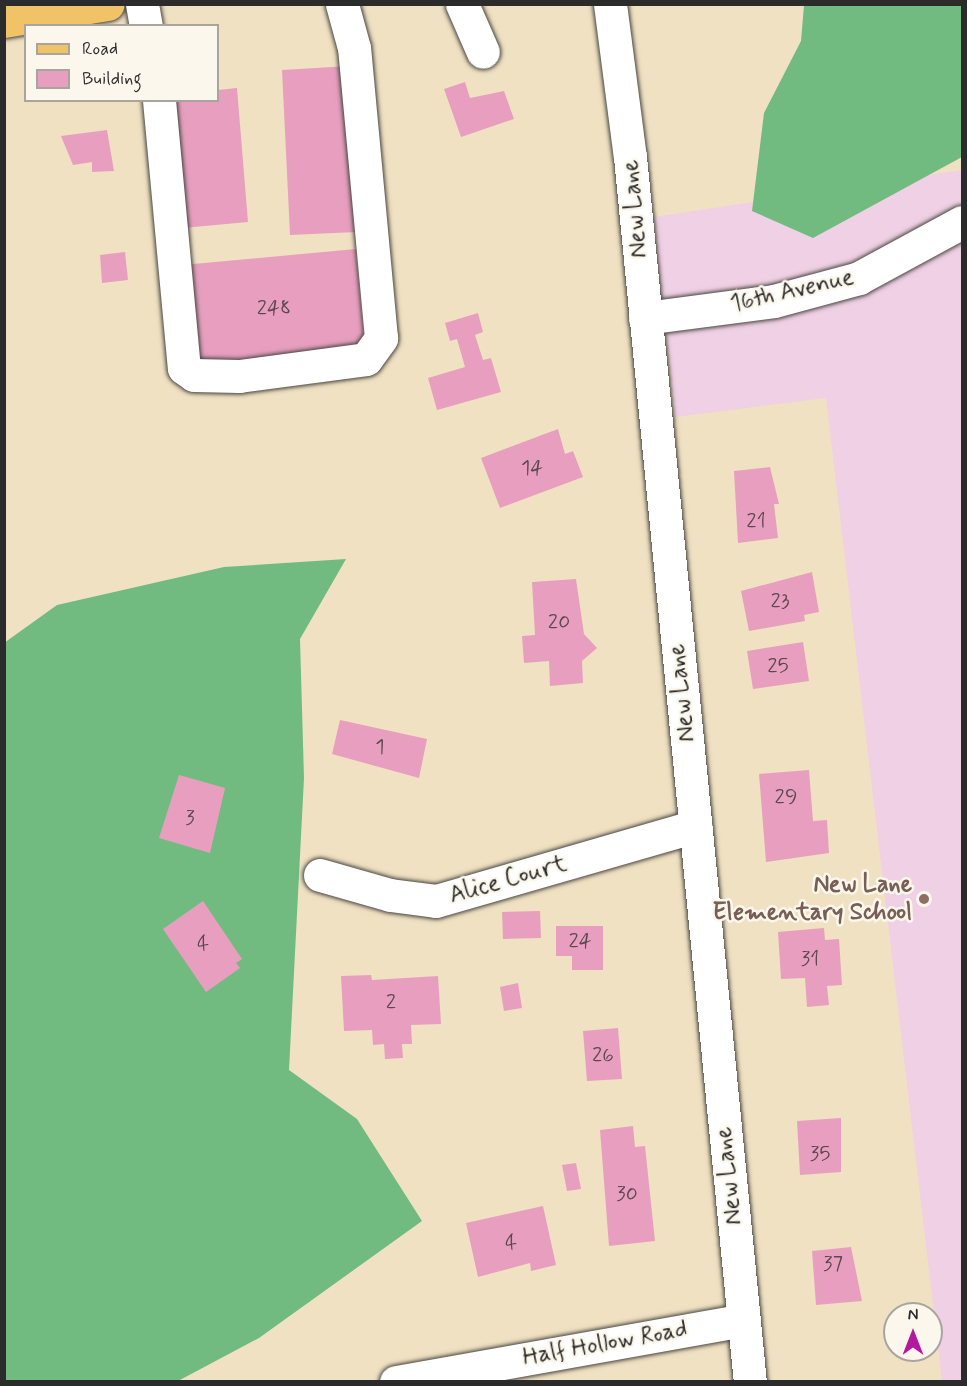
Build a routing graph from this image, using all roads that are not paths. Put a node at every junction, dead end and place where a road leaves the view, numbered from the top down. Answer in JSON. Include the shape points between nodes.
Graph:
{"nodes":[{"id":1,"x":108,"y":4,"type":"edge"},
{"id":2,"x":142,"y":4,"type":"edge"},
{"id":3,"x":342,"y":4,"type":"edge"},
{"id":4,"x":462,"y":4,"type":"edge"},
{"id":5,"x":610,"y":4,"type":"edge"},
{"id":6,"x":4,"y":21,"type":"edge"},
{"id":7,"x":146,"y":24,"type":"edge"},
{"id":8,"x":483,"y":52,"type":"dead end"},
{"id":9,"x":159,"y":102,"type":"edge"},
{"id":10,"x":963,"y":222,"type":"edge"},
{"id":11,"x":645,"y":318,"type":"junction"},
{"id":12,"x":695,"y":825,"type":"junction"},
{"id":13,"x":320,"y":875,"type":"dead end"},
{"id":14,"x":743,"y":1320,"type":"junction"},
{"id":15,"x":396,"y":1382,"type":"edge"},
{"id":16,"x":750,"y":1382,"type":"edge"}],
"edges":[{"from":1,"to":6,"type":"main road"},
{"from":2,"to":7,"type":"street"},
{"from":3,"to":9,"type":"street","via":[[354,48],[378,347],[366,360],[239,376],[194,375],[184,368]]},
{"from":4,"to":8,"type":"street"},
{"from":5,"to":11,"type":"street","name":"New Lane"},
{"from":10,"to":11,"type":"street","name":"16th Avenue","via":[[859,278],[774,301]]},
{"from":11,"to":12,"type":"street","name":"New Lane"},
{"from":12,"to":13,"type":"street","name":"Alice Court","via":[[436,901]]},
{"from":12,"to":14,"type":"street","name":"New Lane"},
{"from":14,"to":15,"type":"street","name":"Half Hollow Road"},
{"from":14,"to":16,"type":"street","name":"New Lane"}]}
